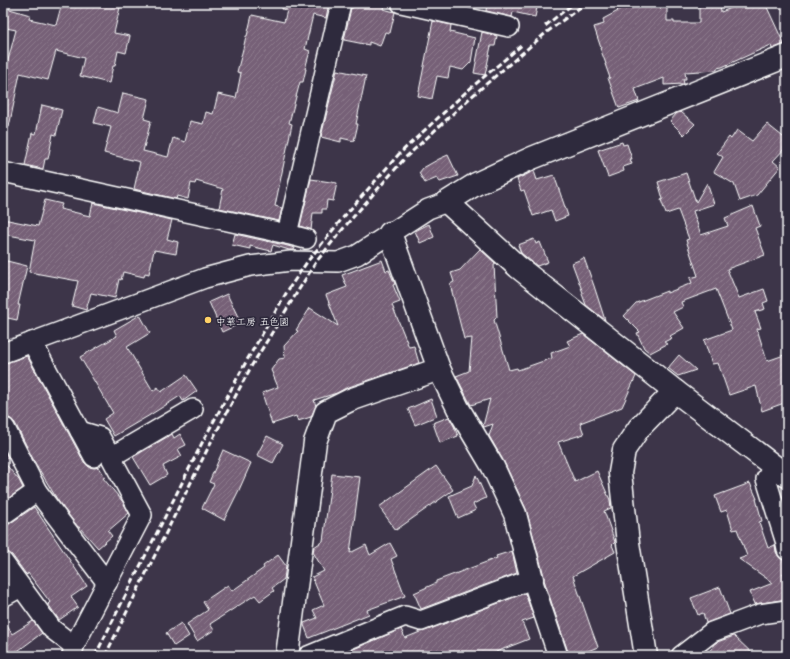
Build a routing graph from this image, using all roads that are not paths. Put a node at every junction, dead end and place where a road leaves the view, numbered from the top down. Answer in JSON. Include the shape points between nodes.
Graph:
{"nodes":[{"id":1,"x":341,"y":3,"type":"edge"},
{"id":2,"x":401,"y":3,"type":"edge"},
{"id":3,"x":508,"y":27,"type":"dead end"},
{"id":4,"x":787,"y":56,"type":"edge"},
{"id":5,"x":3,"y":172,"type":"edge"},
{"id":6,"x":447,"y":202,"type":"junction"},
{"id":7,"x":390,"y":233,"type":"junction"},
{"id":8,"x":287,"y":234,"type":"junction"},
{"id":9,"x":306,"y":239,"type":"dead end"},
{"id":10,"x":32,"y":342,"type":"junction"},
{"id":11,"x":3,"y":353,"type":"edge"},
{"id":12,"x":439,"y":369,"type":"junction"},
{"id":13,"x":675,"y":391,"type":"junction"},
{"id":14,"x":193,"y":409,"type":"dead end"},
{"id":15,"x":5,"y":428,"type":"dead end"},
{"id":16,"x":103,"y":457,"type":"junction"},
{"id":17,"x":781,"y":471,"type":"edge"},
{"id":18,"x":37,"y":491,"type":"junction"},
{"id":19,"x":3,"y":515,"type":"edge"},
{"id":20,"x":787,"y":550,"type":"edge"},
{"id":21,"x":3,"y":562,"type":"edge"},
{"id":22,"x":532,"y":579,"type":"junction"},
{"id":23,"x":107,"y":582,"type":"junction"},
{"id":24,"x":21,"y":587,"type":"junction"},
{"id":25,"x":3,"y":597,"type":"edge"},
{"id":26,"x":787,"y":610,"type":"edge"},
{"id":27,"x":73,"y":651,"type":"edge"},
{"id":28,"x":693,"y":653,"type":"edge"},
{"id":29,"x":287,"y":656,"type":"edge"},
{"id":30,"x":308,"y":656,"type":"edge"},
{"id":31,"x":558,"y":656,"type":"edge"},
{"id":32,"x":646,"y":656,"type":"edge"}],
"edges":[{"from":1,"to":8,"type":"street"},
{"from":2,"to":3,"type":"street"},
{"from":4,"to":6,"type":"street","via":[[532,158],[476,184]]},
{"from":5,"to":8,"type":"street"},
{"from":6,"to":7,"type":"street","via":[[428,209]]},
{"from":6,"to":13,"type":"street","via":[[518,267]]},
{"from":7,"to":10,"type":"street","via":[[357,255],[338,262],[290,262],[250,266],[205,278]]},
{"from":7,"to":12,"type":"street"},
{"from":8,"to":9,"type":"street"},
{"from":10,"to":11,"type":"street"},
{"from":10,"to":16,"type":"street","via":[[80,431],[100,437]]},
{"from":12,"to":22,"type":"street","via":[[458,408],[493,467],[515,514]]},
{"from":12,"to":29,"type":"street","via":[[350,400],[326,412],[315,442]]},
{"from":13,"to":17,"type":"street"},
{"from":13,"to":32,"type":"street","via":[[639,428],[624,450],[620,473]]},
{"from":14,"to":16,"type":"street"},
{"from":15,"to":18,"type":"street"},
{"from":16,"to":23,"type":"street","via":[[142,515]]},
{"from":17,"to":20,"type":"street","via":[[766,479]]},
{"from":18,"to":19,"type":"street"},
{"from":18,"to":23,"type":"street"},
{"from":21,"to":24,"type":"street"},
{"from":22,"to":30,"type":"street","via":[[421,621],[405,616]]},
{"from":22,"to":31,"type":"street"},
{"from":23,"to":27,"type":"street"},
{"from":24,"to":25,"type":"street"},
{"from":24,"to":27,"type":"street","via":[[52,629]]},
{"from":26,"to":28,"type":"street","via":[[760,614],[712,632]]}]}
